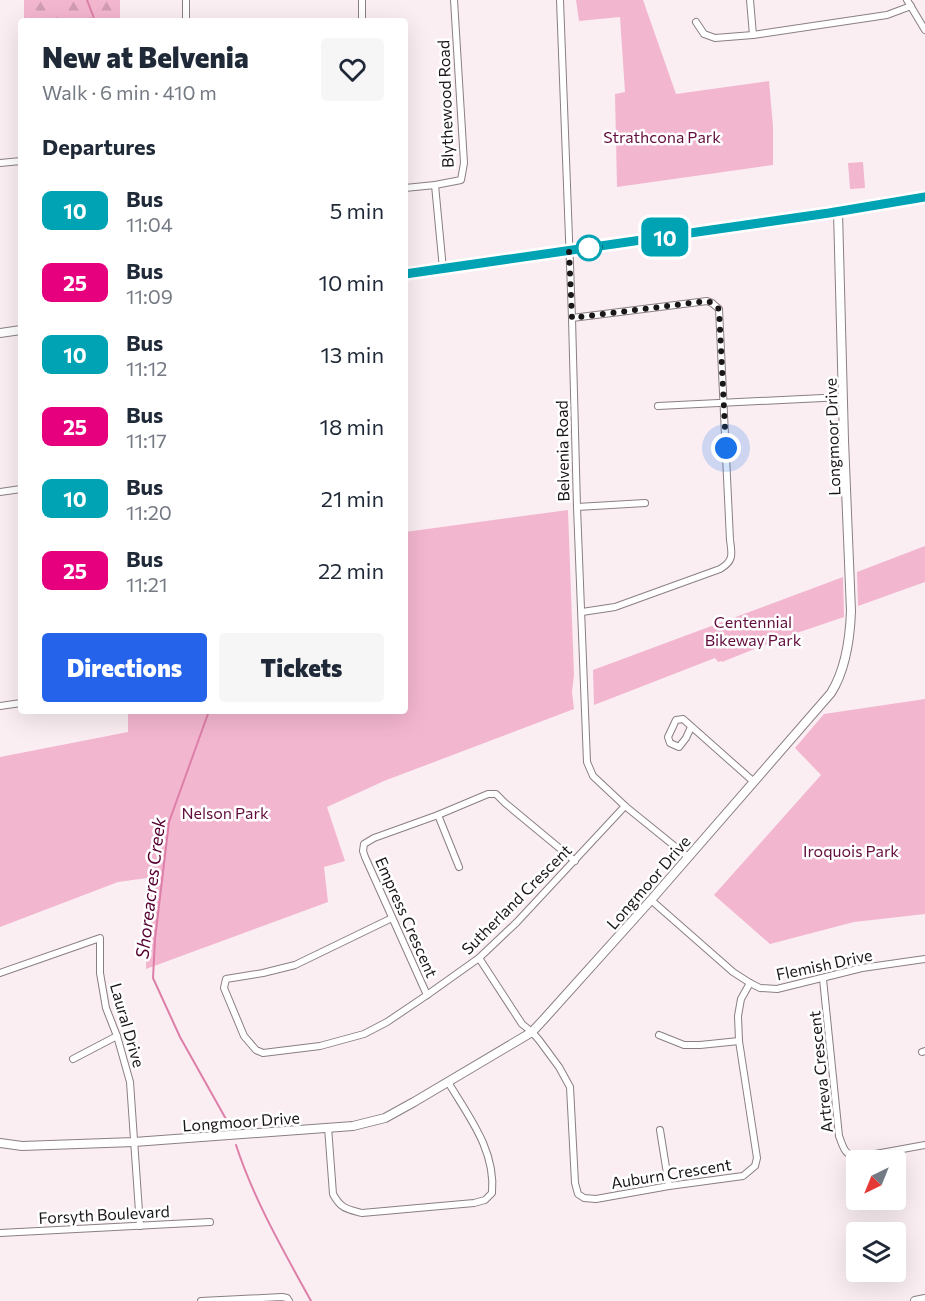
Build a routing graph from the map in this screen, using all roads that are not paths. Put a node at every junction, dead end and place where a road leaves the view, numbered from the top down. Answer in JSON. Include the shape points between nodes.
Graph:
{"nodes":[{"id":1,"x":186,"y":0,"type":"edge"},
{"id":2,"x":362,"y":0,"type":"edge"},
{"id":3,"x":454,"y":0,"type":"edge"},
{"id":4,"x":560,"y":0,"type":"edge"},
{"id":5,"x":750,"y":0,"type":"edge"},
{"id":6,"x":909,"y":3,"type":"edge"},
{"id":7,"x":186,"y":18,"type":"edge"},
{"id":8,"x":362,"y":18,"type":"edge"},
{"id":9,"x":696,"y":21,"type":"dead end"},
{"id":10,"x":925,"y":30,"type":"edge"},
{"id":11,"x":753,"y":35,"type":"junction"},
{"id":12,"x":18,"y":161,"type":"edge"},
{"id":13,"x":0,"y":163,"type":"edge"},
{"id":14,"x":435,"y":185,"type":"junction"},
{"id":15,"x":408,"y":188,"type":"edge"},
{"id":16,"x":925,"y":197,"type":"edge"},
{"id":17,"x":838,"y":212,"type":"junction"},
{"id":18,"x":569,"y":251,"type":"junction"},
{"id":19,"x":442,"y":268,"type":"junction"},
{"id":20,"x":408,"y":274,"type":"edge"},
{"id":21,"x":572,"y":318,"type":"junction"},
{"id":22,"x":18,"y":330,"type":"edge"},
{"id":23,"x":0,"y":333,"type":"edge"},
{"id":24,"x":843,"y":397,"type":"junction"},
{"id":25,"x":723,"y":402,"type":"junction"},
{"id":26,"x":658,"y":406,"type":"dead end"},
{"id":27,"x":18,"y":489,"type":"edge"},
{"id":28,"x":0,"y":492,"type":"edge"},
{"id":29,"x":645,"y":502,"type":"dead end"},
{"id":30,"x":576,"y":507,"type":"junction"},
{"id":31,"x":582,"y":612,"type":"junction"},
{"id":32,"x":18,"y":704,"type":"edge"},
{"id":33,"x":0,"y":706,"type":"edge"},
{"id":34,"x":691,"y":727,"type":"junction"},
{"id":35,"x":754,"y":782,"type":"junction"},
{"id":36,"x":625,"y":806,"type":"junction"},
{"id":37,"x":438,"y":815,"type":"junction"},
{"id":38,"x":688,"y":857,"type":"junction"},
{"id":39,"x":575,"y":861,"type":"junction"},
{"id":40,"x":459,"y":867,"type":"dead end"},
{"id":41,"x":651,"y":900,"type":"junction"},
{"id":42,"x":392,"y":918,"type":"junction"},
{"id":43,"x":479,"y":958,"type":"junction"},
{"id":44,"x":925,"y":959,"type":"edge"},
{"id":45,"x":0,"y":973,"type":"edge"},
{"id":46,"x":823,"y":978,"type":"junction"},
{"id":47,"x":750,"y":983,"type":"junction"},
{"id":48,"x":427,"y":995,"type":"junction"},
{"id":49,"x":532,"y":1032,"type":"junction"},
{"id":50,"x":117,"y":1035,"type":"junction"},
{"id":51,"x":659,"y":1035,"type":"dead end"},
{"id":52,"x":739,"y":1041,"type":"junction"},
{"id":53,"x":73,"y":1059,"type":"dead end"},
{"id":54,"x":448,"y":1082,"type":"junction"},
{"id":55,"x":328,"y":1127,"type":"junction"},
{"id":56,"x":660,"y":1130,"type":"dead end"},
{"id":57,"x":134,"y":1142,"type":"junction"},
{"id":58,"x":0,"y":1143,"type":"edge"},
{"id":59,"x":925,"y":1145,"type":"edge"},
{"id":60,"x":669,"y":1186,"type":"junction"},
{"id":61,"x":210,"y":1222,"type":"dead end"},
{"id":62,"x":140,"y":1226,"type":"junction"},
{"id":63,"x":0,"y":1233,"type":"edge"},
{"id":64,"x":925,"y":1299,"type":"edge"},
{"id":65,"x":228,"y":1300,"type":"edge"},
{"id":66,"x":260,"y":1300,"type":"edge"},
{"id":67,"x":201,"y":1301,"type":"edge"},
{"id":68,"x":289,"y":1301,"type":"edge"},
{"id":69,"x":915,"y":1301,"type":"edge"}],
"edges":[{"from":1,"to":7,"type":"street"},
{"from":2,"to":8,"type":"street"},
{"from":3,"to":14,"type":"street","name":"Blythewood Road","via":[[464,163],[461,180]]},
{"from":4,"to":18,"type":"street","name":"Belvenia Road"},
{"from":5,"to":11,"type":"street"},
{"from":6,"to":10,"type":"street"},
{"from":6,"to":11,"type":"street","via":[[887,15]]},
{"from":9,"to":11,"type":"street","via":[[704,34],[715,38]]},
{"from":12,"to":13,"type":"street"},
{"from":14,"to":15,"type":"street"},
{"from":14,"to":19,"type":"street"},
{"from":16,"to":17,"type":"main road"},
{"from":17,"to":18,"type":"main road"},
{"from":17,"to":24,"type":"street","name":"Longmoor Drive"},
{"from":18,"to":19,"type":"main road"},
{"from":18,"to":21,"type":"street","name":"Belvenia Road"},
{"from":19,"to":20,"type":"main road"},
{"from":21,"to":25,"type":"street","via":[[712,303],[719,309],[720,317]]},
{"from":21,"to":30,"type":"street","name":"Belvenia Road"},
{"from":22,"to":23,"type":"main road"},
{"from":24,"to":25,"type":"street"},
{"from":24,"to":35,"type":"street","name":"Longmoor Drive","via":[[851,610],[840,679]]},
{"from":25,"to":26,"type":"street"},
{"from":25,"to":31,"type":"street","via":[[732,556],[727,565],[615,608]]},
{"from":27,"to":28,"type":"street"},
{"from":29,"to":30,"type":"street"},
{"from":30,"to":31,"type":"street","name":"Belvenia Road"},
{"from":31,"to":36,"type":"street","name":"Belvenia Road","via":[[587,762],[593,776]]},
{"from":32,"to":33,"type":"street"},
{"from":34,"to":34,"type":"street","via":[[683,719],[676,720],[668,737],[670,743],[678,747]]},
{"from":34,"to":35,"type":"street"},
{"from":35,"to":38,"type":"street","name":"Longmoor Drive"},
{"from":36,"to":38,"type":"street","name":"Belvenia Road"},
{"from":36,"to":39,"type":"street","name":"Sutherland Crescent"},
{"from":37,"to":39,"type":"street","name":"Empress Crescent","via":[[496,794]]},
{"from":37,"to":40,"type":"street"},
{"from":37,"to":42,"type":"street","name":"Empress Crescent","via":[[364,844],[365,857]]},
{"from":38,"to":41,"type":"street","name":"Longmoor Drive"},
{"from":39,"to":43,"type":"street","name":"Sutherland Crescent"},
{"from":41,"to":47,"type":"street","name":"Flemish Drive"},
{"from":41,"to":49,"type":"street","name":"Longmoor Drive"},
{"from":42,"to":48,"type":"street","name":"Empress Crescent"},
{"from":42,"to":48,"type":"street","name":"Sutherland Crescent","via":[[295,965],[226,979],[224,988],[244,1035],[263,1053],[320,1046],[364,1034]]},
{"from":43,"to":48,"type":"street","name":"Sutherland Crescent"},
{"from":43,"to":49,"type":"street","via":[[522,1024]]},
{"from":44,"to":46,"type":"street","name":"Flemish Drive"},
{"from":45,"to":50,"type":"street","name":"Laural Drive","via":[[100,938],[106,1008]]},
{"from":46,"to":47,"type":"street","name":"Flemish Drive","via":[[777,989]]},
{"from":46,"to":59,"type":"street","name":"Artreva Crescent","via":[[839,1136],[844,1149],[859,1157]]},
{"from":47,"to":52,"type":"street","name":"Auburn Crescent","via":[[741,999]]},
{"from":49,"to":54,"type":"street","name":"Longmoor Drive"},
{"from":49,"to":60,"type":"street","name":"Auburn Crescent","via":[[570,1087],[578,1194],[596,1199]]},
{"from":50,"to":53,"type":"street"},
{"from":50,"to":57,"type":"street","name":"Laural Drive","via":[[130,1082]]},
{"from":51,"to":52,"type":"street","via":[[684,1045]]},
{"from":52,"to":60,"type":"street","name":"Auburn Crescent","via":[[755,1166],[743,1176]]},
{"from":54,"to":55,"type":"street","name":"Longmoor Drive","via":[[385,1118]]},
{"from":54,"to":55,"type":"street","via":[[487,1150],[493,1182],[492,1193],[485,1200],[362,1213],[348,1209],[333,1194]]},
{"from":55,"to":57,"type":"street","name":"Longmoor Drive"},
{"from":56,"to":60,"type":"street"},
{"from":57,"to":58,"type":"street","name":"Longmoor Drive","via":[[22,1146]]},
{"from":57,"to":62,"type":"street","name":"Laural Drive"},
{"from":61,"to":62,"type":"street","name":"Forsyth Boulevard"},
{"from":62,"to":63,"type":"street","name":"Forsyth Boulevard"},
{"from":64,"to":69,"type":"main road"},
{"from":65,"to":66,"type":"street"},
{"from":65,"to":67,"type":"street"},
{"from":66,"to":68,"type":"street"}]}
